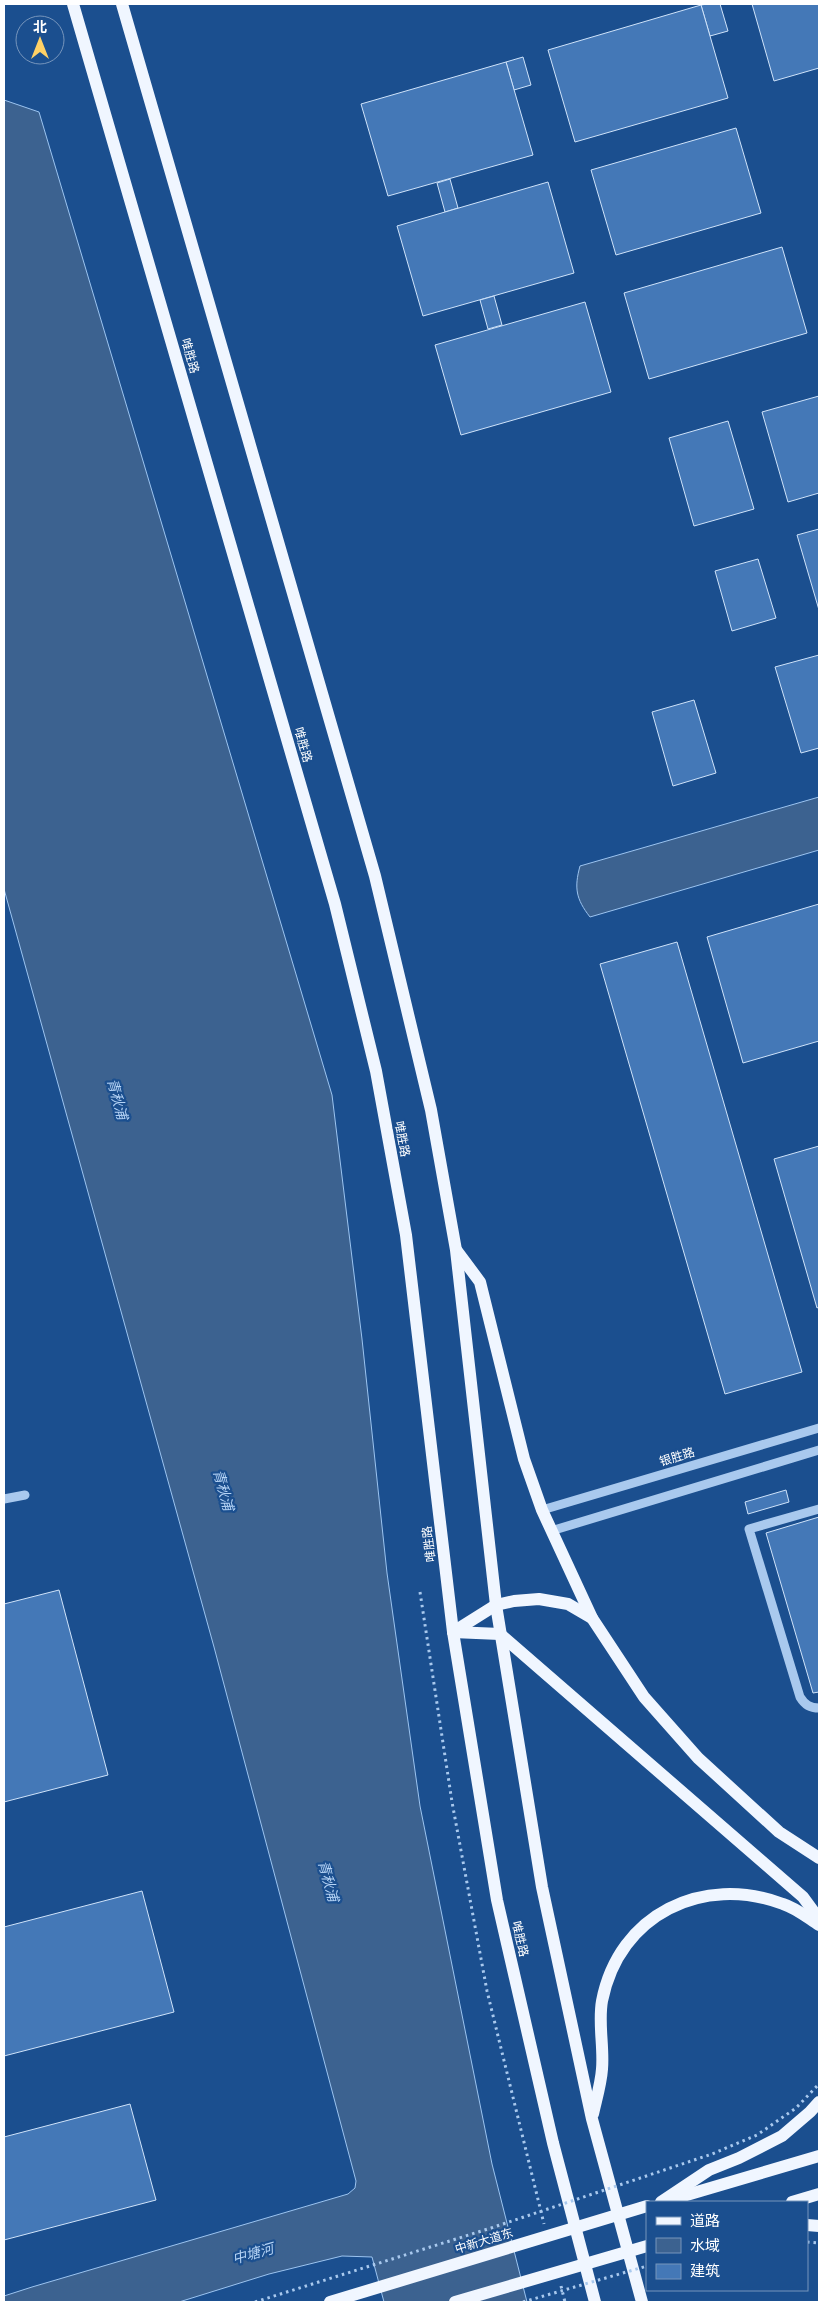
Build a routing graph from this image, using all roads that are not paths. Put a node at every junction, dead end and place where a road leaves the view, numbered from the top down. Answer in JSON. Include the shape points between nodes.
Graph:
{"nodes":[{"id":1,"x":73,"y":4,"type":"edge"},
{"id":2,"x":122,"y":4,"type":"edge"},
{"id":3,"x":456,"y":1250,"type":"junction"},
{"id":4,"x":819,"y":1428,"type":"edge"},
{"id":5,"x":819,"y":1450,"type":"edge"},
{"id":6,"x":25,"y":1495,"type":"dead end"},
{"id":7,"x":4,"y":1499,"type":"edge"},
{"id":8,"x":819,"y":1508,"type":"edge"},
{"id":9,"x":542,"y":1510,"type":"junction"},
{"id":10,"x":550,"y":1531,"type":"junction"},
{"id":11,"x":496,"y":1605,"type":"junction"},
{"id":12,"x":592,"y":1618,"type":"junction"},
{"id":13,"x":453,"y":1632,"type":"junction"},
{"id":14,"x":500,"y":1634,"type":"junction"},
{"id":15,"x":819,"y":1708,"type":"edge"},
{"id":16,"x":819,"y":1858,"type":"edge"},
{"id":17,"x":819,"y":1919,"type":"edge"},
{"id":18,"x":819,"y":1925,"type":"edge"},
{"id":19,"x":819,"y":2102,"type":"edge"},
{"id":20,"x":592,"y":2119,"type":"junction"},
{"id":21,"x":819,"y":2156,"type":"edge"},
{"id":22,"x":819,"y":2194,"type":"edge"},
{"id":23,"x":662,"y":2201,"type":"edge"},
{"id":24,"x":664,"y":2201,"type":"edge"},
{"id":25,"x":795,"y":2201,"type":"edge"},
{"id":26,"x":646,"y":2206,"type":"edge"},
{"id":27,"x":646,"y":2246,"type":"edge"},
{"id":28,"x":330,"y":2302,"type":"edge"},
{"id":29,"x":455,"y":2302,"type":"edge"},
{"id":30,"x":595,"y":2302,"type":"edge"},
{"id":31,"x":642,"y":2302,"type":"edge"}],
"edges":[{"from":1,"to":13,"type":"main road","name":"唯胜路","via":[[335,904],[376,1071],[406,1235]]},
{"from":2,"to":3,"type":"main road","via":[[375,876],[430,1110]]},
{"from":3,"to":9,"type":"main road","via":[[480,1282],[524,1459]]},
{"from":3,"to":11,"type":"main road"},
{"from":4,"to":9,"type":"street","name":"银胜路"},
{"from":5,"to":10,"type":"street"},
{"from":6,"to":7,"type":"street"},
{"from":8,"to":15,"type":"street","via":[[749,1529],[800,1697],[812,1708]]},
{"from":9,"to":10,"type":"main road"},
{"from":10,"to":12,"type":"main road"},
{"from":11,"to":12,"type":"main road","via":[[539,1599],[568,1604]]},
{"from":11,"to":13,"type":"main road"},
{"from":11,"to":14,"type":"main road"},
{"from":12,"to":16,"type":"main road","via":[[644,1697],[698,1758],[779,1832]]},
{"from":13,"to":14,"type":"main road"},
{"from":13,"to":30,"type":"main road","name":"唯胜路","via":[[496,1900],[553,2143]]},
{"from":14,"to":17,"type":"main road","via":[[803,1897]]},
{"from":14,"to":20,"type":"main road","via":[[542,1887]]},
{"from":18,"to":20,"type":"main road","via":[[785,1904],[755,1896],[729,1894],[702,1896],[652,1917],[632,1937],[612,1968],[602,2002],[602,2070]]},
{"from":19,"to":23,"type":"main road","via":[[782,2136],[709,2170]]},
{"from":20,"to":31,"type":"main road"},
{"from":21,"to":24,"type":"main road"},
{"from":22,"to":25,"type":"main road"},
{"from":26,"to":28,"type":"main road","name":"中新大道东","bridge":true},
{"from":27,"to":29,"type":"main road","bridge":true}]}
